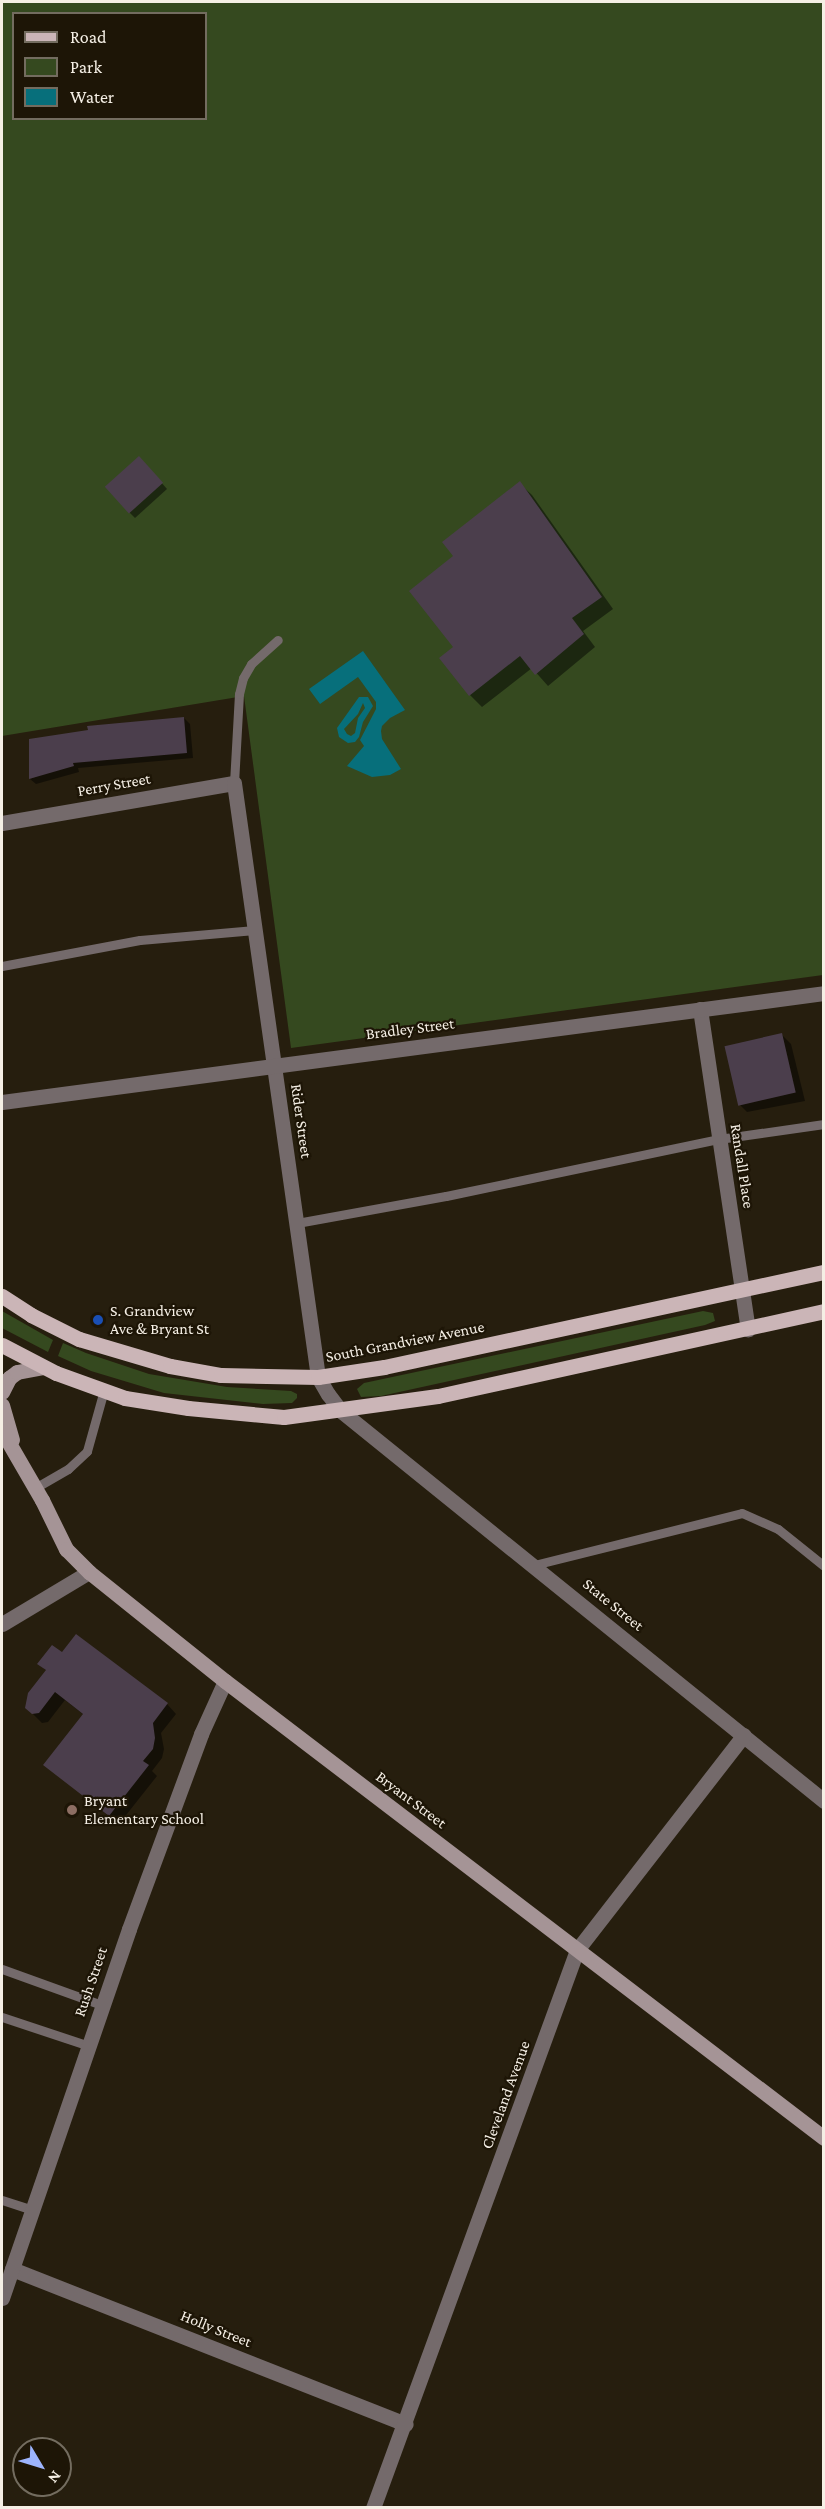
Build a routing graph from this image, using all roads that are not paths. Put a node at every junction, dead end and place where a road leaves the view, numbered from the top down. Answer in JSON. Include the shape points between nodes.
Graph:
{"nodes":[{"id":1,"x":278,"y":640,"type":"dead end"},
{"id":2,"x":234,"y":783,"type":"junction"},
{"id":3,"x":2,"y":823,"type":"edge"},
{"id":4,"x":255,"y":930,"type":"junction"},
{"id":5,"x":2,"y":966,"type":"edge"},
{"id":6,"x":824,"y":993,"type":"edge"},
{"id":7,"x":700,"y":1010,"type":"junction"},
{"id":8,"x":275,"y":1065,"type":"junction"},
{"id":9,"x":2,"y":1102,"type":"edge"},
{"id":10,"x":824,"y":1124,"type":"edge"},
{"id":11,"x":719,"y":1139,"type":"junction"},
{"id":12,"x":297,"y":1223,"type":"junction"},
{"id":13,"x":824,"y":1272,"type":"edge"},
{"id":14,"x":742,"y":1290,"type":"junction"},
{"id":15,"x":2,"y":1296,"type":"edge"},
{"id":16,"x":824,"y":1311,"type":"edge"},
{"id":17,"x":748,"y":1329,"type":"junction"},
{"id":18,"x":2,"y":1345,"type":"edge"},
{"id":19,"x":43,"y":1366,"type":"junction"},
{"id":20,"x":318,"y":1377,"type":"junction"},
{"id":21,"x":104,"y":1390,"type":"junction"},
{"id":22,"x":2,"y":1392,"type":"edge"},
{"id":23,"x":2,"y":1405,"type":"edge"},
{"id":24,"x":341,"y":1411,"type":"junction"},
{"id":25,"x":2,"y":1431,"type":"edge"},
{"id":26,"x":378,"y":1440,"type":"joint"},
{"id":27,"x":16,"y":1454,"type":"junction"},
{"id":28,"x":35,"y":1488,"type":"junction"},
{"id":29,"x":534,"y":1565,"type":"junction"},
{"id":30,"x":824,"y":1566,"type":"edge"},
{"id":31,"x":89,"y":1572,"type":"junction"},
{"id":32,"x":2,"y":1624,"type":"edge"},
{"id":33,"x":225,"y":1680,"type":"junction"},
{"id":34,"x":744,"y":1735,"type":"junction"},
{"id":35,"x":824,"y":1801,"type":"edge"},
{"id":36,"x":577,"y":1950,"type":"junction"},
{"id":37,"x":2,"y":1969,"type":"edge"},
{"id":38,"x":102,"y":2005,"type":"junction"},
{"id":39,"x":2,"y":2017,"type":"edge"},
{"id":40,"x":89,"y":2046,"type":"junction"},
{"id":41,"x":824,"y":2138,"type":"edge"},
{"id":42,"x":2,"y":2200,"type":"edge"},
{"id":43,"x":32,"y":2210,"type":"junction"},
{"id":44,"x":12,"y":2268,"type":"junction"},
{"id":45,"x":2,"y":2298,"type":"edge"},
{"id":46,"x":406,"y":2424,"type":"junction"},
{"id":47,"x":373,"y":2508,"type":"edge"}],
"edges":[{"from":1,"to":2,"type":"lane","via":[[251,664],[243,678]]},
{"from":2,"to":3,"type":"street","name":"Perry Street"},
{"from":2,"to":4,"type":"street","name":"Rider Street"},
{"from":4,"to":5,"type":"lane","via":[[140,940]]},
{"from":4,"to":8,"type":"street","name":"Rider Street"},
{"from":6,"to":7,"type":"street","name":"Bradley Street"},
{"from":7,"to":8,"type":"street","name":"Bradley Street"},
{"from":7,"to":11,"type":"street","name":"Randall Place"},
{"from":8,"to":9,"type":"street","name":"Bradley Street"},
{"from":8,"to":12,"type":"street","name":"Rider Street"},
{"from":10,"to":11,"type":"lane"},
{"from":11,"to":12,"type":"lane"},
{"from":11,"to":14,"type":"street","name":"Randall Place"},
{"from":12,"to":20,"type":"street","name":"Rider Street"},
{"from":13,"to":14,"type":"main road","name":"South Grandview Avenue"},
{"from":14,"to":17,"type":"street","name":"Randall Place"},
{"from":14,"to":20,"type":"main road","name":"South Grandview Avenue"},
{"from":15,"to":20,"type":"main road","name":"South Grandview Avenue","via":[[31,1316],[79,1339],[170,1366],[221,1375]]},
{"from":16,"to":17,"type":"main road"},
{"from":17,"to":24,"type":"main road","via":[[438,1396]]},
{"from":18,"to":19,"type":"main road"},
{"from":19,"to":21,"type":"main road"},
{"from":19,"to":22,"type":"main road","via":[[16,1372]]},
{"from":20,"to":24,"type":"street","name":"Rider Street"},
{"from":21,"to":24,"type":"main road","via":[[125,1398],[188,1408],[284,1417]]},
{"from":21,"to":28,"type":"lane","via":[[87,1451],[68,1469]]},
{"from":23,"to":27,"type":"main road"},
{"from":24,"to":26,"type":"street","name":"Rider Street"},
{"from":25,"to":27,"type":"main road"},
{"from":26,"to":29,"type":"street","name":"State Street"},
{"from":27,"to":28,"type":"main road","name":"Bryant Street"},
{"from":28,"to":31,"type":"main road","name":"Bryant Street","via":[[66,1549]]},
{"from":29,"to":30,"type":"lane","via":[[742,1513],[778,1528]]},
{"from":29,"to":34,"type":"street","name":"State Street"},
{"from":31,"to":32,"type":"street"},
{"from":31,"to":33,"type":"main road","name":"Bryant Street"},
{"from":33,"to":36,"type":"main road","name":"Bryant Street"},
{"from":33,"to":38,"type":"street","name":"Rush Street","via":[[201,1734]]},
{"from":34,"to":35,"type":"street","name":"State Street"},
{"from":34,"to":36,"type":"street","name":"Cleveland Avenue"},
{"from":36,"to":41,"type":"main road","name":"Bryant Street"},
{"from":36,"to":46,"type":"street","name":"Cleveland Avenue"},
{"from":37,"to":38,"type":"lane"},
{"from":38,"to":40,"type":"street","name":"Rush Street"},
{"from":39,"to":40,"type":"lane"},
{"from":40,"to":43,"type":"street","name":"Rush Street"},
{"from":42,"to":43,"type":"lane"},
{"from":43,"to":44,"type":"street","name":"Rush Street"},
{"from":44,"to":45,"type":"street","name":"Rush Street"},
{"from":44,"to":46,"type":"street","name":"Holly Street"},
{"from":46,"to":47,"type":"street","name":"Cleveland Avenue"}]}
